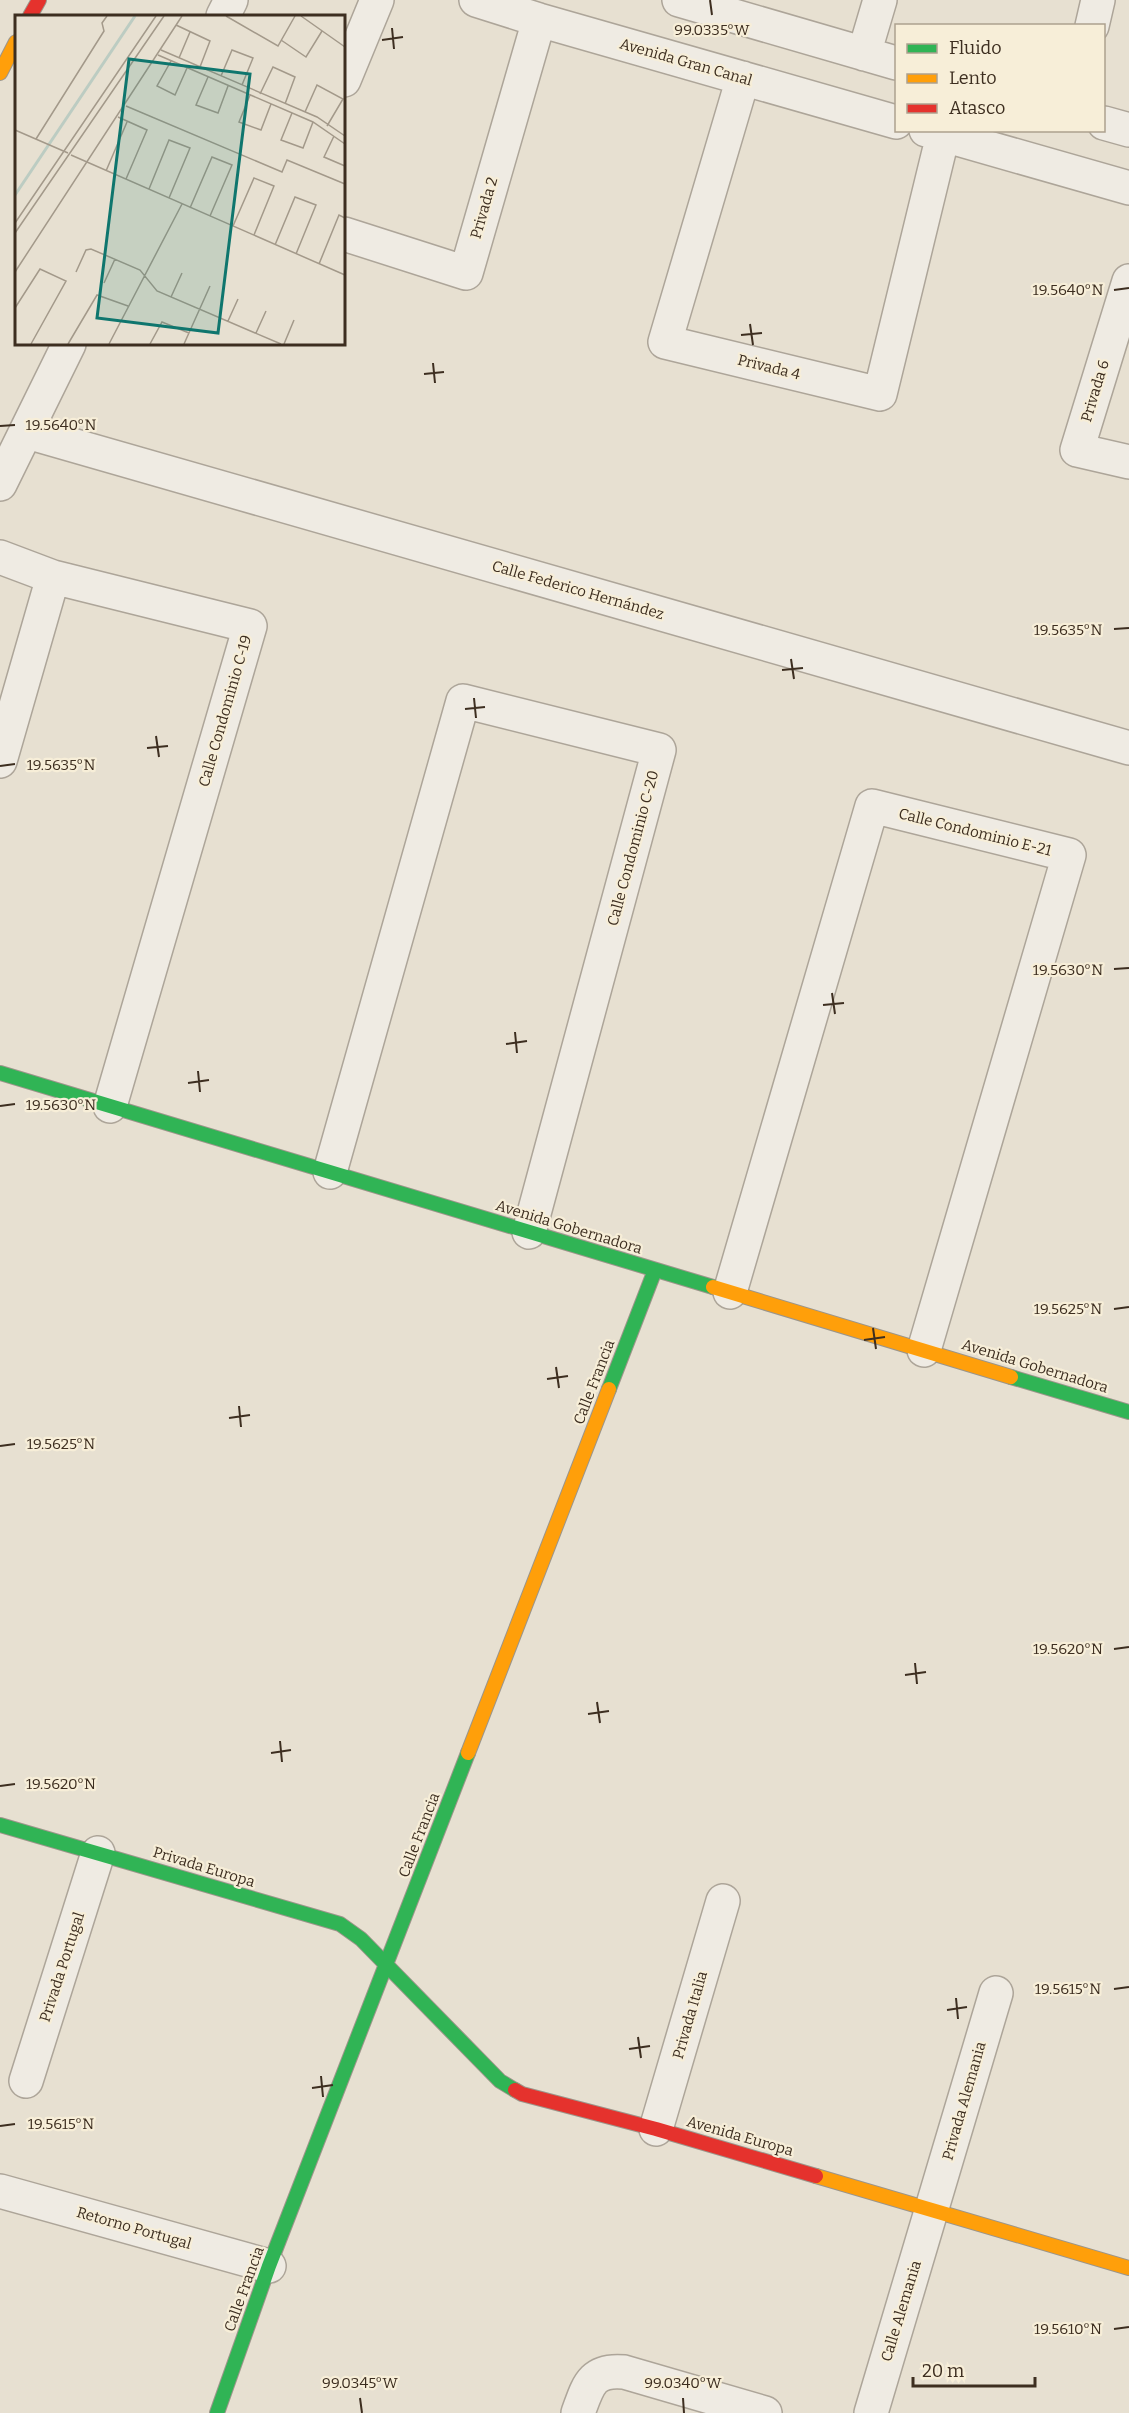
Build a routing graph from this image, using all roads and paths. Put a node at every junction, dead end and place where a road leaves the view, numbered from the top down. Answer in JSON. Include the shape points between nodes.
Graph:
{"nodes":[{"id":1,"x":39,"y":0,"type":"edge"},
{"id":2,"x":231,"y":0,"type":"edge"},
{"id":3,"x":377,"y":0,"type":"edge"},
{"id":4,"x":476,"y":0,"type":"edge"},
{"id":5,"x":679,"y":0,"type":"edge"},
{"id":6,"x":880,"y":0,"type":"edge"},
{"id":7,"x":1098,"y":0,"type":"edge"},
{"id":8,"x":31,"y":15,"type":"edge"},
{"id":9,"x":224,"y":15,"type":"edge"},
{"id":10,"x":539,"y":20,"type":"junction"},
{"id":11,"x":1092,"y":24,"type":"edge"},
{"id":12,"x":15,"y":44,"type":"edge"},
{"id":13,"x":864,"y":54,"type":"junction"},
{"id":14,"x":895,"y":62,"type":"edge"},
{"id":15,"x":0,"y":73,"type":"edge"},
{"id":16,"x":345,"y":78,"type":"edge"},
{"id":17,"x":743,"y":78,"type":"junction"},
{"id":18,"x":895,"y":121,"type":"edge"},
{"id":19,"x":1105,"y":123,"type":"edge"},
{"id":20,"x":1129,"y":130,"type":"edge"},
{"id":21,"x":935,"y":133,"type":"edge"},
{"id":22,"x":1129,"y":188,"type":"edge"},
{"id":23,"x":345,"y":234,"type":"edge"},
{"id":24,"x":1129,"y":281,"type":"edge"},
{"id":25,"x":69,"y":345,"type":"edge"},
{"id":26,"x":27,"y":432,"type":"junction"},
{"id":27,"x":1129,"y":462,"type":"edge"},
{"id":28,"x":0,"y":484,"type":"edge"},
{"id":29,"x":0,"y":556,"type":"edge"},
{"id":30,"x":53,"y":577,"type":"junction"},
{"id":31,"x":1129,"y":748,"type":"edge"},
{"id":32,"x":0,"y":761,"type":"edge"},
{"id":33,"x":0,"y":1073,"type":"edge"},
{"id":34,"x":110,"y":1106,"type":"junction"},
{"id":35,"x":330,"y":1172,"type":"junction"},
{"id":36,"x":529,"y":1232,"type":"junction"},
{"id":37,"x":655,"y":1270,"type":"junction"},
{"id":38,"x":730,"y":1292,"type":"junction"},
{"id":39,"x":924,"y":1350,"type":"junction"},
{"id":40,"x":1129,"y":1412,"type":"edge"},
{"id":41,"x":0,"y":1825,"type":"edge"},
{"id":42,"x":98,"y":1853,"type":"junction"},
{"id":43,"x":723,"y":1901,"type":"dead end"},
{"id":44,"x":386,"y":1964,"type":"junction"},
{"id":45,"x":996,"y":1993,"type":"dead end"},
{"id":46,"x":26,"y":2080,"type":"dead end"},
{"id":47,"x":656,"y":2129,"type":"junction"},
{"id":48,"x":0,"y":2191,"type":"edge"},
{"id":49,"x":933,"y":2208,"type":"junction"},
{"id":50,"x":269,"y":2266,"type":"junction"},
{"id":51,"x":1129,"y":2268,"type":"edge"},
{"id":52,"x":217,"y":2413,"type":"edge"},
{"id":53,"x":578,"y":2413,"type":"edge"},
{"id":54,"x":765,"y":2413,"type":"edge"},
{"id":55,"x":871,"y":2413,"type":"edge"}],
"edges":[{"from":1,"to":8,"type":"main road"},
{"from":2,"to":9,"type":"street"},
{"from":3,"to":16,"type":"street"},
{"from":4,"to":10,"type":"street","name":"Avenida Gran Canal"},
{"from":5,"to":13,"type":"street"},
{"from":6,"to":13,"type":"street"},
{"from":7,"to":11,"type":"street"},
{"from":10,"to":17,"type":"street","name":"Avenida Gran Canal"},
{"from":10,"to":23,"type":"street","name":"Privada 2","via":[[466,273]]},
{"from":12,"to":15,"type":"main road"},
{"from":13,"to":14,"type":"street"},
{"from":17,"to":18,"type":"street","name":"Avenida Gran Canal"},
{"from":17,"to":21,"type":"street","name":"Privada 4","via":[[665,342],[880,394]]},
{"from":19,"to":20,"type":"street"},
{"from":21,"to":22,"type":"street"},
{"from":24,"to":27,"type":"street","name":"Privada 6","via":[[1077,450]]},
{"from":25,"to":26,"type":"street"},
{"from":26,"to":28,"type":"street"},
{"from":26,"to":31,"type":"street","name":"Calle Federico Hernández"},
{"from":29,"to":30,"type":"street"},
{"from":30,"to":32,"type":"street"},
{"from":30,"to":34,"type":"street","name":"Calle Condominio C-19","via":[[250,626]]},
{"from":33,"to":34,"type":"main road","name":"Avenida Gobernadora"},
{"from":34,"to":35,"type":"main road","name":"Avenida Gobernadora"},
{"from":35,"to":36,"type":"main road","name":"Avenida Gobernadora"},
{"from":35,"to":36,"type":"street","name":"Calle Condominio C-20","via":[[463,701],[659,750]]},
{"from":36,"to":37,"type":"main road","name":"Avenida Gobernadora"},
{"from":37,"to":38,"type":"main road","name":"Avenida Gobernadora"},
{"from":37,"to":44,"type":"main road","name":"Calle Francia"},
{"from":38,"to":39,"type":"main road","name":"Avenida Gobernadora"},
{"from":38,"to":39,"type":"street","name":"Calle Condominio E-21","via":[[872,806],[1069,855]]},
{"from":39,"to":40,"type":"main road","name":"Avenida Gobernadora"},
{"from":41,"to":42,"type":"main road","name":"Privada Europa"},
{"from":42,"to":44,"type":"main road","name":"Privada Europa","via":[[340,1924]]},
{"from":42,"to":46,"type":"street","name":"Privada Portugal"},
{"from":43,"to":47,"type":"street","name":"Privada Italia"},
{"from":44,"to":47,"type":"main road","name":"Avenida Europa","via":[[509,2088]]},
{"from":44,"to":50,"type":"main road","name":"Calle Francia"},
{"from":45,"to":49,"type":"street","name":"Privada Alemania"},
{"from":47,"to":49,"type":"main road","name":"Avenida Europa"},
{"from":48,"to":50,"type":"street","name":"Retorno Portugal"},
{"from":49,"to":51,"type":"main road","name":"Avenida Europa"},
{"from":49,"to":55,"type":"street","name":"Calle Alemania"},
{"from":50,"to":52,"type":"main road","name":"Calle Francia"},
{"from":53,"to":54,"type":"street","via":[[593,2379],[612,2371]]}]}
